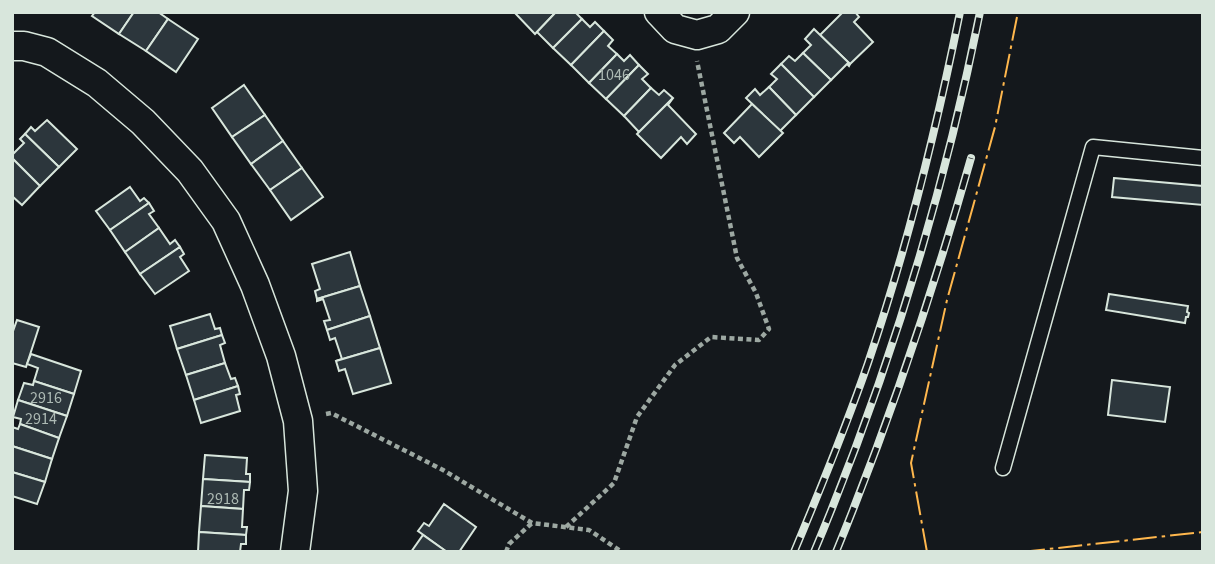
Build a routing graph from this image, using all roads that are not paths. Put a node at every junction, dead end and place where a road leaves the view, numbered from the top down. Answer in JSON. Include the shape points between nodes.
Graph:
{"nodes":[{"id":1,"x":659,"y":12,"type":"edge"},
{"id":2,"x":735,"y":12,"type":"edge"},
{"id":3,"x":12,"y":46,"type":"edge"},
{"id":4,"x":1203,"y":158,"type":"edge"},
{"id":5,"x":1003,"y":468,"type":"dead end"},
{"id":6,"x":295,"y":552,"type":"edge"}],
"edges":[{"from":1,"to":2,"type":"street","via":[[675,29],[697,35],[718,29]]},
{"from":3,"to":6,"type":"street","via":[[47,52],[97,83],[190,171],[226,221],[281,356],[298,421],[303,491]]},
{"from":4,"to":5,"type":"lane","via":[[1093,148]]}]}
